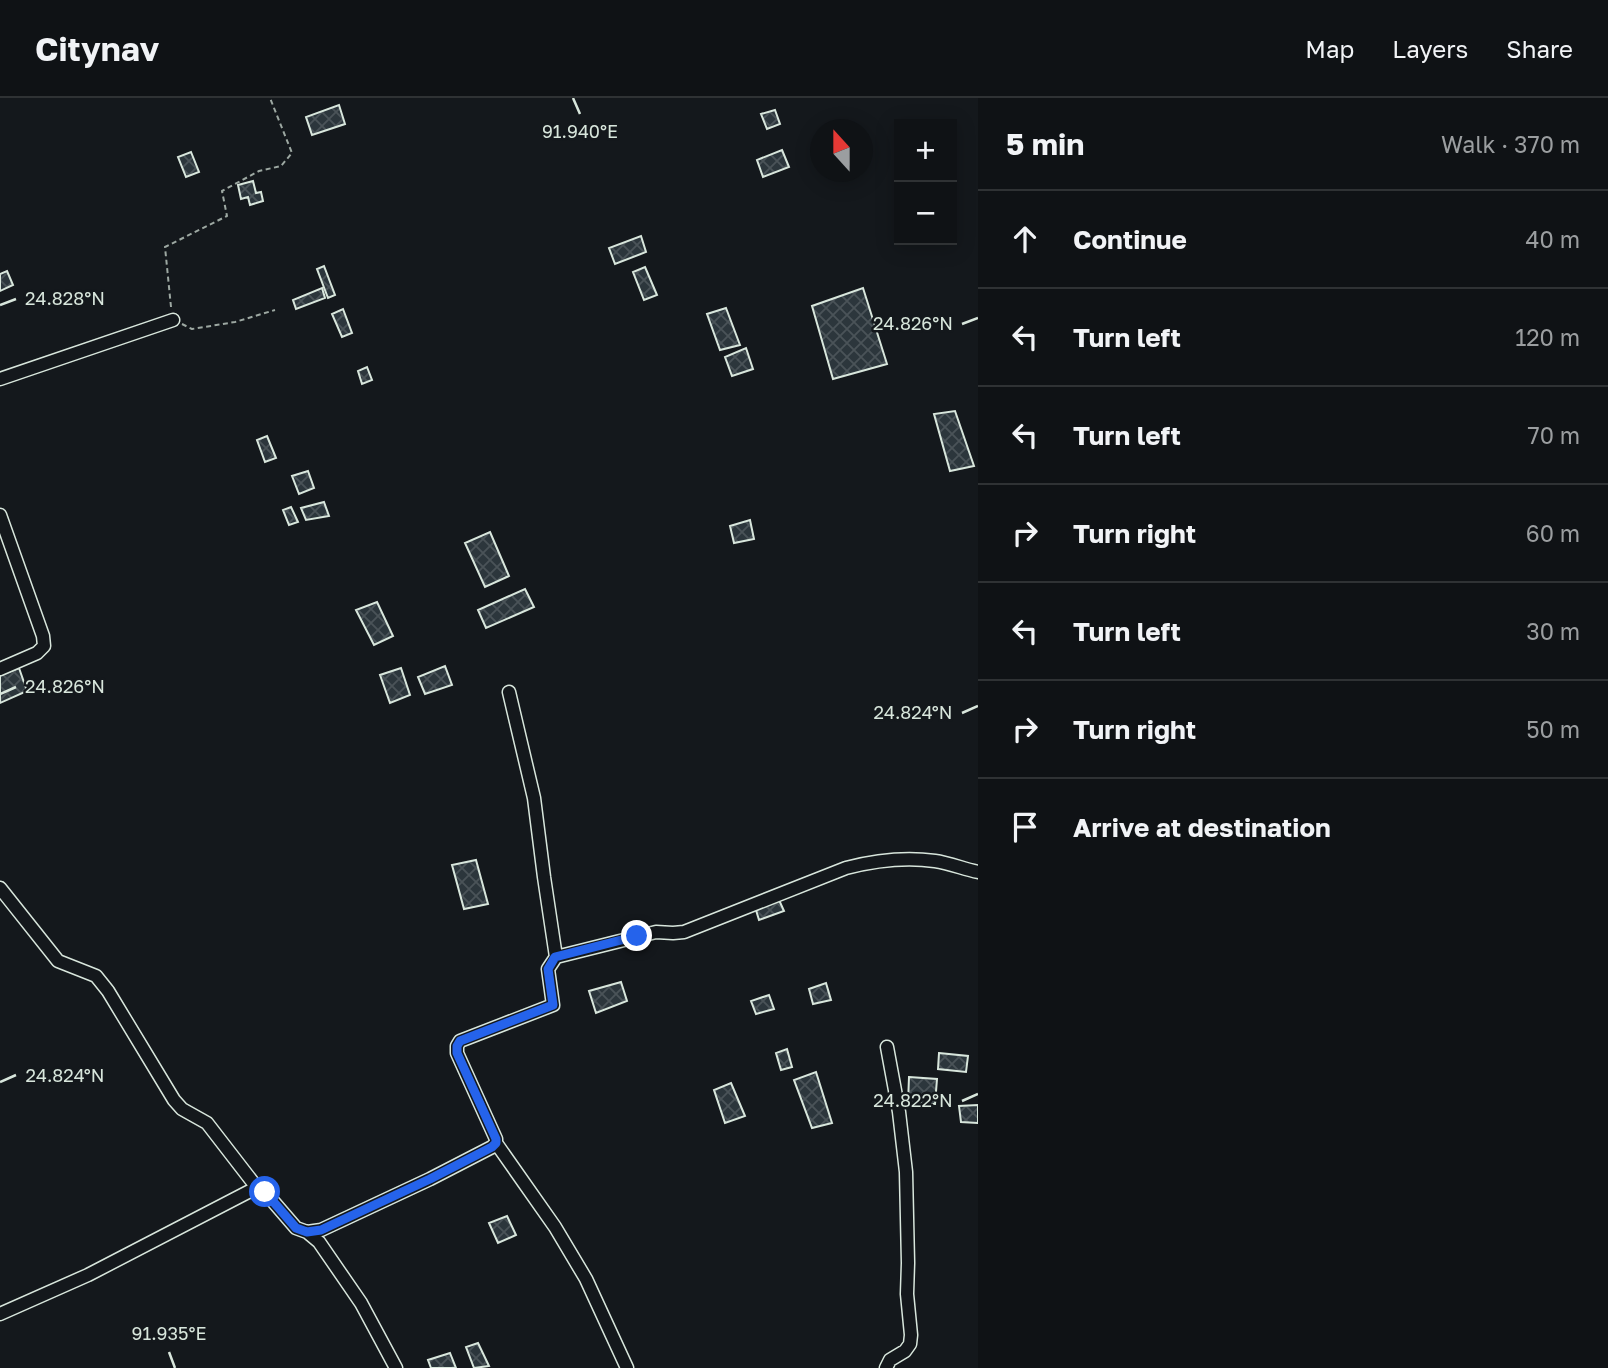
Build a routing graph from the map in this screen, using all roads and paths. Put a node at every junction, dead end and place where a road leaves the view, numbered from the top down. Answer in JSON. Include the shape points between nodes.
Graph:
{"nodes":[{"id":1,"x":270,"y":98,"type":"edge"},
{"id":2,"x":275,"y":310,"type":"dead end"},
{"id":3,"x":173,"y":320,"type":"junction"},
{"id":4,"x":0,"y":379,"type":"edge"},
{"id":5,"x":0,"y":515,"type":"edge"},
{"id":6,"x":0,"y":668,"type":"edge"},
{"id":7,"x":509,"y":692,"type":"dead end"},
{"id":8,"x":978,"y":872,"type":"edge"},
{"id":9,"x":0,"y":888,"type":"edge"},
{"id":10,"x":555,"y":957,"type":"junction"},
{"id":11,"x":887,"y":1047,"type":"dead end"},
{"id":12,"x":496,"y":1143,"type":"junction"},
{"id":13,"x":258,"y":1189,"type":"junction"},
{"id":14,"x":307,"y":1232,"type":"junction"},
{"id":15,"x":0,"y":1314,"type":"edge"},
{"id":16,"x":396,"y":1368,"type":"edge"},
{"id":17,"x":627,"y":1368,"type":"edge"},
{"id":18,"x":886,"y":1368,"type":"edge"}],
"edges":[{"from":1,"to":3,"type":"path","via":[[292,153],[281,166],[259,171],[222,191],[227,216],[165,247]]},
{"from":2,"to":3,"type":"path","via":[[192,329]]},
{"from":3,"to":4,"type":"street"},
{"from":5,"to":6,"type":"street","via":[[44,646]]},
{"from":7,"to":10,"type":"street","via":[[534,797]]},
{"from":8,"to":10,"type":"street","via":[[936,861],[862,864],[684,932],[656,932]]},
{"from":9,"to":13,"type":"street","via":[[58,961],[96,976],[174,1100],[207,1123]]},
{"from":10,"to":12,"type":"street","via":[[548,969],[553,1005],[457,1046]]},
{"from":11,"to":18,"type":"street","via":[[906,1172],[906,1294],[911,1335],[905,1352],[890,1360]]},
{"from":12,"to":14,"type":"street","via":[[418,1185],[321,1230]]},
{"from":12,"to":17,"type":"street","via":[[580,1269]]},
{"from":13,"to":14,"type":"street","via":[[296,1228]]},
{"from":13,"to":15,"type":"street"},
{"from":14,"to":16,"type":"street","via":[[361,1303]]}]}
